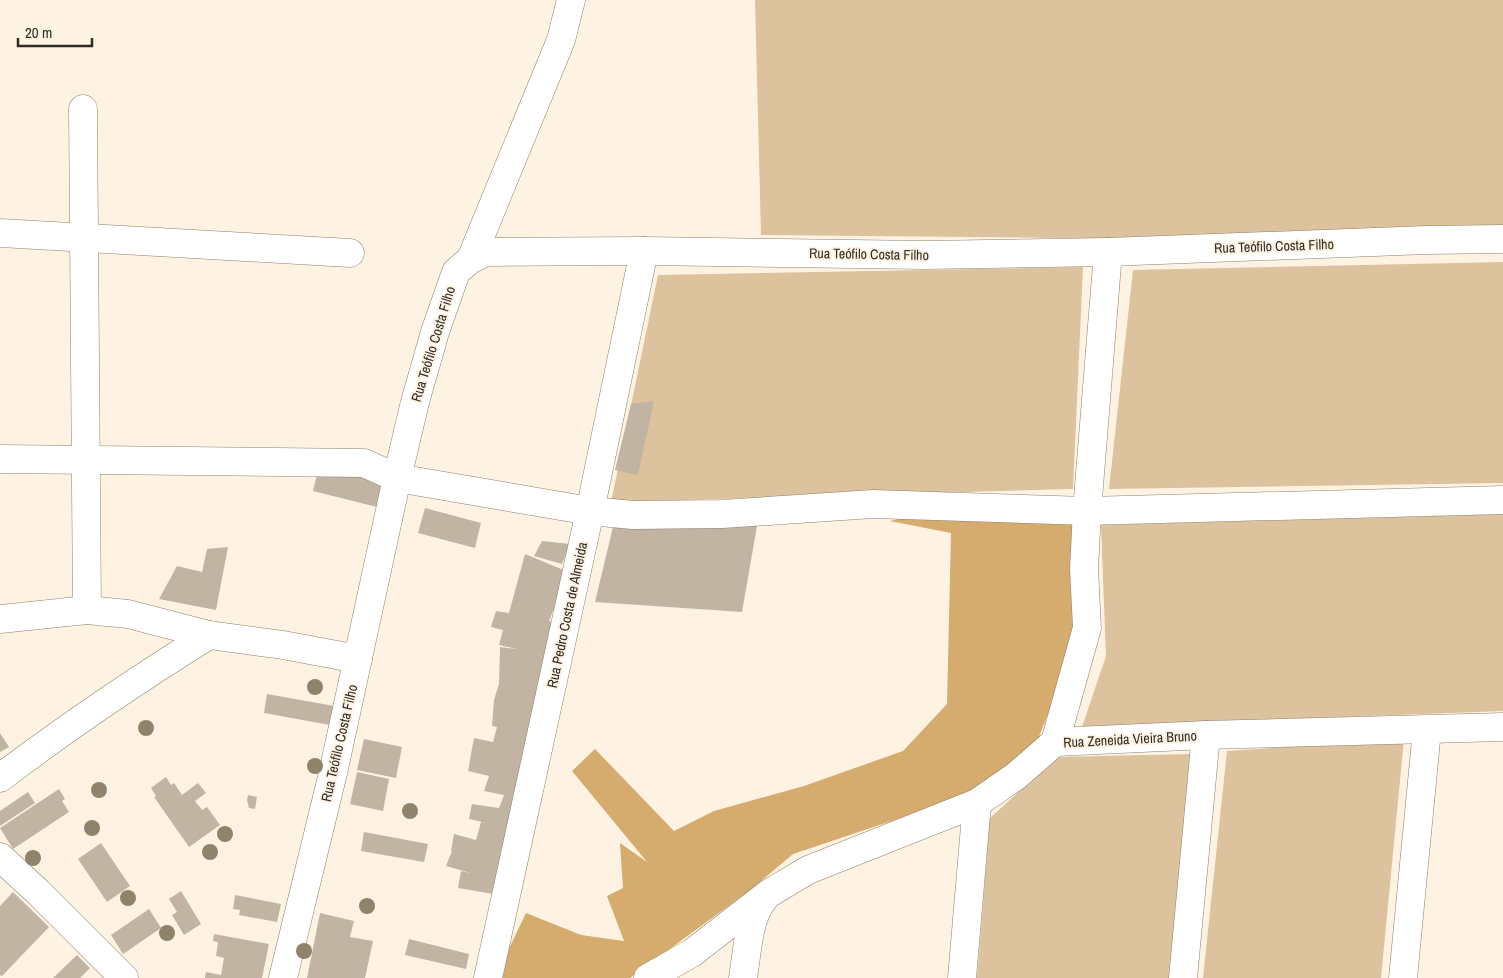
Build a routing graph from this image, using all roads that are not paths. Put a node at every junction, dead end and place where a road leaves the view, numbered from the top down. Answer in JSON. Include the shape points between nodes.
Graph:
{"nodes":[{"id":1,"x":571,"y":0,"type":"edge"},
{"id":2,"x":83,"y":109,"type":"dead end"},
{"id":3,"x":0,"y":234,"type":"edge"},
{"id":4,"x":84,"y":238,"type":"junction"},
{"id":5,"x":1503,"y":239,"type":"edge"},
{"id":6,"x":644,"y":251,"type":"junction"},
{"id":7,"x":1108,"y":252,"type":"junction"},
{"id":8,"x":350,"y":253,"type":"dead end"},
{"id":9,"x":470,"y":259,"type":"junction"},
{"id":10,"x":0,"y":459,"type":"edge"},
{"id":11,"x":85,"y":460,"type":"junction"},
{"id":12,"x":397,"y":478,"type":"junction"},
{"id":13,"x":1503,"y":500,"type":"edge"},
{"id":14,"x":590,"y":511,"type":"junction"},
{"id":15,"x":1087,"y":511,"type":"junction"},
{"id":16,"x":86,"y":610,"type":"junction"},
{"id":17,"x":0,"y":619,"type":"edge"},
{"id":18,"x":209,"y":635,"type":"junction"},
{"id":19,"x":358,"y":659,"type":"junction"},
{"id":20,"x":1503,"y":727,"type":"edge"},
{"id":21,"x":1427,"y":730,"type":"junction"},
{"id":22,"x":1206,"y":735,"type":"junction"},
{"id":23,"x":1054,"y":742,"type":"junction"},
{"id":24,"x":0,"y":778,"type":"edge"},
{"id":25,"x":977,"y":804,"type":"junction"},
{"id":26,"x":0,"y":857,"type":"edge"},
{"id":27,"x":768,"y":894,"type":"junction"},
{"id":28,"x":124,"y":978,"type":"edge"},
{"id":29,"x":283,"y":978,"type":"edge"},
{"id":30,"x":488,"y":978,"type":"edge"},
{"id":31,"x":648,"y":978,"type":"edge"},
{"id":32,"x":743,"y":978,"type":"edge"},
{"id":33,"x":962,"y":978,"type":"edge"},
{"id":34,"x":1182,"y":978,"type":"edge"},
{"id":35,"x":1403,"y":978,"type":"edge"}],
"edges":[{"from":1,"to":9,"type":"street","via":[[560,40]]},
{"from":2,"to":4,"type":"street"},
{"from":3,"to":4,"type":"street"},
{"from":4,"to":8,"type":"street"},
{"from":4,"to":11,"type":"street"},
{"from":5,"to":7,"type":"street","name":"Rua Teófilo Costa Filho"},
{"from":6,"to":7,"type":"street","name":"Rua Teófilo Costa Filho","via":[[926,255]]},
{"from":6,"to":9,"type":"street","name":"Rua Teófilo Costa Filho","via":[[486,252]]},
{"from":6,"to":14,"type":"street","name":"Rua Pedro Costa de Almeida"},
{"from":7,"to":15,"type":"street"},
{"from":9,"to":12,"type":"street","name":"Rua Teófilo Costa Filho","via":[[456,272],[435,332]]},
{"from":10,"to":11,"type":"street"},
{"from":11,"to":12,"type":"street","via":[[364,463]]},
{"from":11,"to":16,"type":"street"},
{"from":12,"to":14,"type":"street"},
{"from":12,"to":19,"type":"street","name":"Rua Teófilo Costa Filho"},
{"from":13,"to":15,"type":"street"},
{"from":14,"to":15,"type":"street","via":[[633,515],[722,514],[873,504]]},
{"from":14,"to":30,"type":"street","name":"Rua Pedro Costa de Almeida"},
{"from":15,"to":23,"type":"street","via":[[1084,569],[1087,628]]},
{"from":16,"to":17,"type":"street"},
{"from":16,"to":18,"type":"street","via":[[128,614]]},
{"from":18,"to":19,"type":"street"},
{"from":18,"to":24,"type":"street","via":[[55,736]]},
{"from":19,"to":29,"type":"street","name":"Rua Teófilo Costa Filho"},
{"from":20,"to":21,"type":"street","name":"Rua Zeneida Vieira Bruno"},
{"from":21,"to":22,"type":"street","name":"Rua Zeneida Vieira Bruno"},
{"from":21,"to":35,"type":"street"},
{"from":22,"to":23,"type":"street","name":"Rua Zeneida Vieira Bruno"},
{"from":22,"to":34,"type":"street"},
{"from":23,"to":25,"type":"street","name":"Rua Zeneida Vieira Bruno","via":[[1016,776]]},
{"from":25,"to":27,"type":"street","name":"Rua Zeneida Vieira Bruno","via":[[808,870]]},
{"from":25,"to":33,"type":"street"},
{"from":26,"to":28,"type":"street"},
{"from":27,"to":31,"type":"street","name":"Rua Zeneida Vieira Bruno","via":[[692,953]]},
{"from":27,"to":32,"type":"street","via":[[758,905]]}]}
